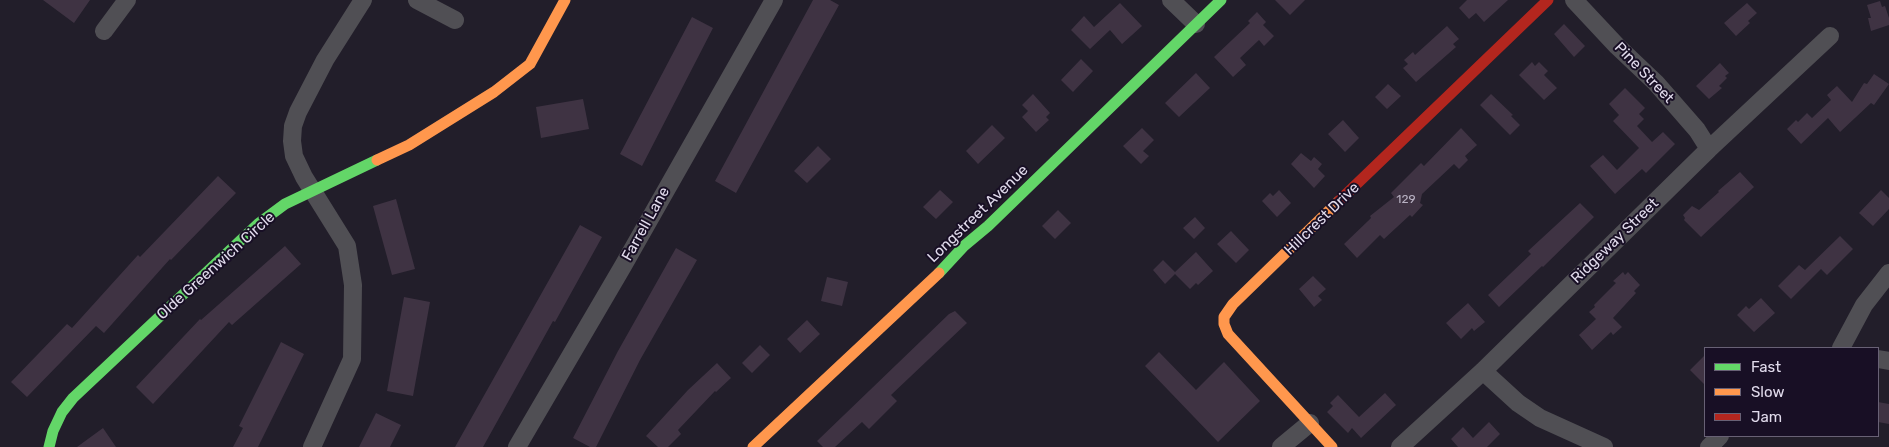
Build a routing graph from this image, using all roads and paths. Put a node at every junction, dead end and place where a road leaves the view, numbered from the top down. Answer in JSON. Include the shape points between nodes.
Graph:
{"nodes":[{"id":1,"x":127,"y":0,"type":"edge"},
{"id":2,"x":363,"y":0,"type":"edge"},
{"id":3,"x":417,"y":0,"type":"edge"},
{"id":4,"x":565,"y":0,"type":"edge"},
{"id":5,"x":774,"y":0,"type":"edge"},
{"id":6,"x":1171,"y":0,"type":"edge"},
{"id":7,"x":1221,"y":0,"type":"edge"},
{"id":8,"x":1548,"y":0,"type":"edge"},
{"id":9,"x":1574,"y":0,"type":"edge"},
{"id":10,"x":455,"y":20,"type":"dead end"},
{"id":11,"x":1196,"y":24,"type":"junction"},
{"id":12,"x":104,"y":31,"type":"dead end"},
{"id":13,"x":1830,"y":36,"type":"dead end"},
{"id":14,"x":1709,"y":149,"type":"junction"},
{"id":15,"x":312,"y":190,"type":"junction"},
{"id":16,"x":1889,"y":273,"type":"edge"},
{"id":17,"x":1842,"y":347,"type":"edge"},
{"id":18,"x":1483,"y":371,"type":"junction"},
{"id":19,"x":1310,"y":423,"type":"junction"},
{"id":20,"x":1719,"y":437,"type":"edge"},
{"id":21,"x":49,"y":447,"type":"edge"},
{"id":22,"x":312,"y":447,"type":"edge"},
{"id":23,"x":517,"y":447,"type":"edge"},
{"id":24,"x":753,"y":447,"type":"edge"},
{"id":25,"x":1281,"y":447,"type":"edge"},
{"id":26,"x":1332,"y":447,"type":"edge"},
{"id":27,"x":1400,"y":447,"type":"edge"},
{"id":28,"x":1604,"y":447,"type":"edge"},
{"id":29,"x":1709,"y":447,"type":"edge"}],
"edges":[{"from":1,"to":12,"type":"street"},
{"from":2,"to":15,"type":"street","via":[[325,60],[294,126],[294,156]]},
{"from":3,"to":10,"type":"street"},
{"from":4,"to":15,"type":"street","name":"Olde Greenwich Circle","via":[[530,64],[494,92],[409,145]]},
{"from":5,"to":23,"type":"street","name":"Farrell Lane"},
{"from":6,"to":11,"type":"street"},
{"from":7,"to":11,"type":"street","name":"Longstreet Avenue"},
{"from":8,"to":19,"type":"street","name":"Hillcrest Drive","via":[[1233,304],[1224,317],[1228,334]]},
{"from":9,"to":14,"type":"street","name":"Pine Street","via":[[1656,83],[1697,130]]},
{"from":11,"to":24,"type":"street","name":"Longstreet Avenue","via":[[941,271]]},
{"from":13,"to":14,"type":"street","name":"Ridgeway Street"},
{"from":14,"to":18,"type":"street","name":"Ridgeway Street"},
{"from":15,"to":21,"type":"street","name":"Olde Greenwich Circle","via":[[285,204],[258,224],[73,398],[59,418]]},
{"from":15,"to":22,"type":"street","via":[[348,246],[353,285],[352,359]]},
{"from":16,"to":17,"type":"street","via":[[1864,304]]},
{"from":18,"to":27,"type":"street","name":"Ridgeway Street"},
{"from":18,"to":28,"type":"street","via":[[1540,418]]},
{"from":19,"to":25,"type":"street"},
{"from":19,"to":26,"type":"street"},
{"from":20,"to":29,"type":"street"}]}
